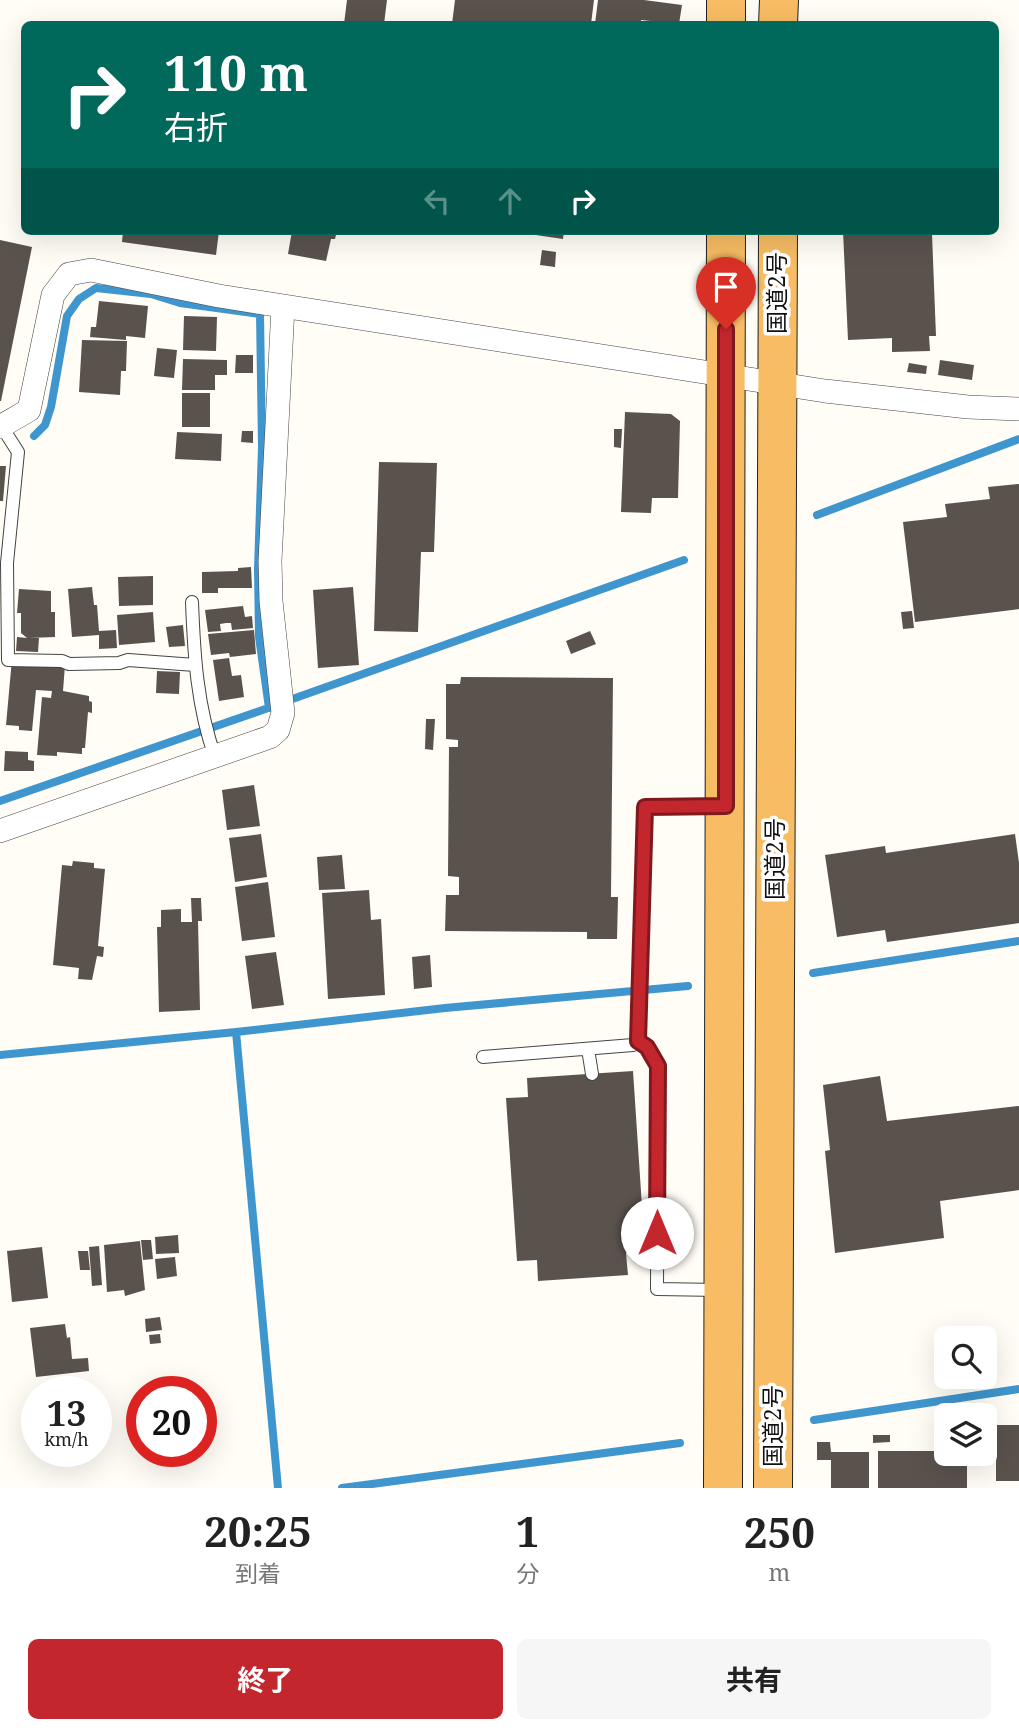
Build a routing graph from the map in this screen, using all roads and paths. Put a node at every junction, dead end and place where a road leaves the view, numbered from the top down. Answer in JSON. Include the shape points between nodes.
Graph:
{"nodes":[{"id":1,"x":726,"y":0,"type":"edge"},
{"id":2,"x":779,"y":0,"type":"edge"},
{"id":3,"x":726,"y":21,"type":"edge"},
{"id":4,"x":778,"y":21,"type":"edge"},
{"id":5,"x":726,"y":235,"type":"edge"},
{"id":6,"x":778,"y":235,"type":"edge"},
{"id":7,"x":283,"y":307,"type":"junction"},
{"id":8,"x":726,"y":376,"type":"junction"},
{"id":9,"x":777,"y":384,"type":"junction"},
{"id":10,"x":1019,"y":409,"type":"edge"},
{"id":11,"x":1,"y":427,"type":"edge"},
{"id":12,"x":192,"y":602,"type":"dead end"},
{"id":13,"x":195,"y":665,"type":"junction"},
{"id":14,"x":212,"y":748,"type":"junction"},
{"id":15,"x":726,"y":806,"type":"junction"},
{"id":16,"x":0,"y":831,"type":"edge"},
{"id":17,"x":638,"y":1041,"type":"junction"},
{"id":18,"x":588,"y":1049,"type":"junction"},
{"id":19,"x":483,"y":1057,"type":"dead end"},
{"id":20,"x":592,"y":1074,"type":"dead end"},
{"id":21,"x":724,"y":1290,"type":"junction"},
{"id":22,"x":723,"y":1488,"type":"edge"},
{"id":23,"x":773,"y":1488,"type":"edge"}],
"edges":[{"from":1,"to":3,"type":"highway"},
{"from":2,"to":4,"type":"highway"},
{"from":5,"to":8,"type":"highway"},
{"from":6,"to":9,"type":"highway","name":"国道2号"},
{"from":7,"to":8,"type":"street"},
{"from":7,"to":11,"type":"street","via":[[91,270],[69,274],[52,295],[29,410]]},
{"from":7,"to":14,"type":"street","via":[[271,601],[284,711],[278,730],[270,737]]},
{"from":8,"to":9,"type":"street"},
{"from":8,"to":15,"type":"highway"},
{"from":9,"to":10,"type":"street"},
{"from":9,"to":23,"type":"highway","name":"国道2号"},
{"from":11,"to":13,"type":"lane","via":[[18,452],[7,563],[9,660]]},
{"from":12,"to":13,"type":"lane"},
{"from":13,"to":14,"type":"lane"},
{"from":14,"to":16,"type":"street"},
{"from":15,"to":17,"type":"lane","via":[[645,807]]},
{"from":15,"to":21,"type":"highway"},
{"from":17,"to":18,"type":"lane"},
{"from":17,"to":21,"type":"lane","via":[[658,1066],[657,1289]]},
{"from":18,"to":19,"type":"lane"},
{"from":18,"to":20,"type":"lane"},
{"from":21,"to":22,"type":"highway"}]}
